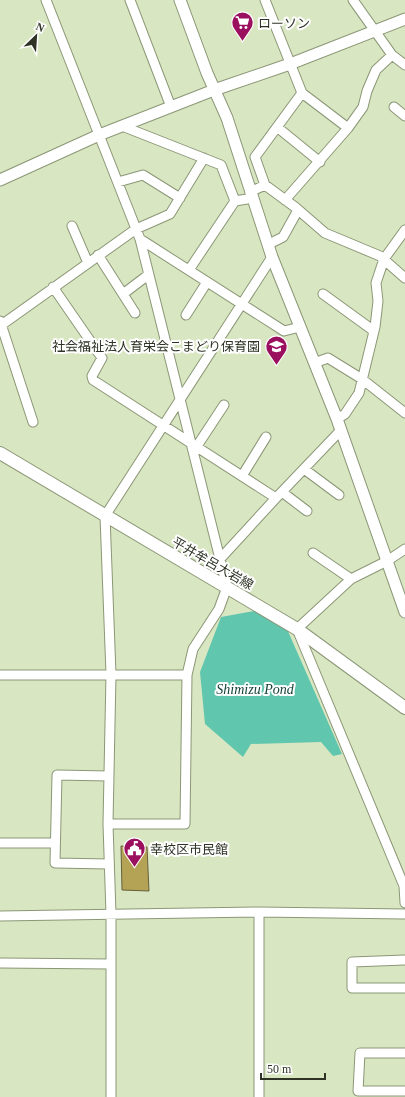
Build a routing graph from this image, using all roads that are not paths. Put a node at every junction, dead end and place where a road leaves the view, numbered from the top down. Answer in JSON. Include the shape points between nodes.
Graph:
{"nodes":[{"id":1,"x":46,"y":0,"type":"edge"},
{"id":2,"x":180,"y":0,"type":"edge"},
{"id":3,"x":265,"y":0,"type":"edge"},
{"id":4,"x":353,"y":0,"type":"edge"},
{"id":5,"x":133,"y":1,"type":"edge"},
{"id":6,"x":405,"y":19,"type":"edge"},
{"id":7,"x":375,"y":29,"type":"junction"},
{"id":8,"x":392,"y":55,"type":"junction"},
{"id":9,"x":290,"y":64,"type":"junction"},
{"id":10,"x":405,"y":66,"type":"edge"},
{"id":11,"x":214,"y":90,"type":"junction"},
{"id":12,"x":302,"y":93,"type":"junction"},
{"id":13,"x":171,"y":107,"type":"junction"},
{"id":14,"x":394,"y":107,"type":"dead end"},
{"id":15,"x":405,"y":116,"type":"edge"},
{"id":16,"x":122,"y":126,"type":"junction"},
{"id":17,"x":277,"y":127,"type":"junction"},
{"id":18,"x":348,"y":128,"type":"junction"},
{"id":19,"x":99,"y":135,"type":"junction"},
{"id":20,"x":204,"y":158,"type":"junction"},
{"id":21,"x":320,"y":162,"type":"junction"},
{"id":22,"x":0,"y":180,"type":"edge"},
{"id":23,"x":118,"y":182,"type":"junction"},
{"id":24,"x":265,"y":185,"type":"junction"},
{"id":25,"x":252,"y":195,"type":"junction"},
{"id":26,"x":180,"y":198,"type":"junction"},
{"id":27,"x":285,"y":200,"type":"junction"},
{"id":28,"x":235,"y":201,"type":"junction"},
{"id":29,"x":298,"y":210,"type":"junction"},
{"id":30,"x":72,"y":226,"type":"dead end"},
{"id":31,"x":136,"y":228,"type":"junction"},
{"id":32,"x":405,"y":230,"type":"edge"},
{"id":33,"x":140,"y":239,"type":"junction"},
{"id":34,"x":269,"y":244,"type":"junction"},
{"id":35,"x":98,"y":255,"type":"junction"},
{"id":36,"x":272,"y":257,"type":"junction"},
{"id":37,"x":384,"y":259,"type":"junction"},
{"id":38,"x":88,"y":263,"type":"junction"},
{"id":39,"x":189,"y":270,"type":"junction"},
{"id":40,"x":148,"y":275,"type":"junction"},
{"id":41,"x":405,"y":278,"type":"edge"},
{"id":42,"x":206,"y":282,"type":"junction"},
{"id":43,"x":53,"y":287,"type":"junction"},
{"id":44,"x":123,"y":294,"type":"junction"},
{"id":45,"x":323,"y":294,"type":"dead end"},
{"id":46,"x":241,"y":304,"type":"junction"},
{"id":47,"x":135,"y":313,"type":"dead end"},
{"id":48,"x":186,"y":316,"type":"dead end"},
{"id":49,"x":0,"y":324,"type":"edge"},
{"id":50,"x":300,"y":327,"type":"junction"},
{"id":51,"x":374,"y":331,"type":"junction"},
{"id":52,"x":314,"y":363,"type":"junction"},
{"id":53,"x":362,"y":379,"type":"junction"},
{"id":54,"x":180,"y":398,"type":"junction"},
{"id":55,"x":224,"y":405,"type":"dead end"},
{"id":56,"x":405,"y":413,"type":"edge"},
{"id":57,"x":337,"y":419,"type":"junction"},
{"id":58,"x":33,"y":422,"type":"dead end"},
{"id":59,"x":162,"y":424,"type":"junction"},
{"id":60,"x":341,"y":430,"type":"junction"},
{"id":61,"x":266,"y":437,"type":"dead end"},
{"id":62,"x":194,"y":445,"type":"junction"},
{"id":63,"x":0,"y":452,"type":"edge"},
{"id":64,"x":304,"y":469,"type":"junction"},
{"id":65,"x":242,"y":476,"type":"junction"},
{"id":66,"x":279,"y":495,"type":"junction"},
{"id":67,"x":339,"y":495,"type":"dead end"},
{"id":68,"x":307,"y":511,"type":"dead end"},
{"id":69,"x":105,"y":516,"type":"junction"},
{"id":70,"x":405,"y":549,"type":"edge"},
{"id":71,"x":313,"y":553,"type":"dead end"},
{"id":72,"x":220,"y":559,"type":"junction"},
{"id":73,"x":387,"y":561,"type":"junction"},
{"id":74,"x":351,"y":579,"type":"junction"},
{"id":75,"x":227,"y":586,"type":"junction"},
{"id":76,"x":405,"y":612,"type":"edge"},
{"id":77,"x":297,"y":629,"type":"junction"},
{"id":78,"x":111,"y":674,"type":"junction"},
{"id":79,"x":187,"y":674,"type":"junction"},
{"id":80,"x":0,"y":675,"type":"edge"},
{"id":81,"x":405,"y":708,"type":"edge"},
{"id":82,"x":109,"y":776,"type":"junction"},
{"id":83,"x":108,"y":824,"type":"junction"},
{"id":84,"x":0,"y":843,"type":"edge"},
{"id":85,"x":55,"y":843,"type":"junction"},
{"id":86,"x":109,"y":864,"type":"junction"},
{"id":87,"x":405,"y":903,"type":"edge"},
{"id":88,"x":259,"y":912,"type":"junction"},
{"id":89,"x":111,"y":914,"type":"junction"},
{"id":90,"x":405,"y":914,"type":"edge"},
{"id":91,"x":0,"y":916,"type":"edge"},
{"id":92,"x":405,"y":960,"type":"edge"},
{"id":93,"x":0,"y":963,"type":"edge"},
{"id":94,"x":111,"y":964,"type":"junction"},
{"id":95,"x":405,"y":988,"type":"edge"},
{"id":96,"x":405,"y":1053,"type":"edge"},
{"id":97,"x":405,"y":1092,"type":"edge"},
{"id":98,"x":111,"y":1097,"type":"edge"},
{"id":99,"x":259,"y":1097,"type":"edge"}],
"edges":[{"from":1,"to":19,"type":"street"},
{"from":2,"to":11,"type":"street"},
{"from":3,"to":9,"type":"street"},
{"from":4,"to":7,"type":"street"},
{"from":5,"to":13,"type":"street"},
{"from":6,"to":7,"type":"street"},
{"from":7,"to":8,"type":"street"},
{"from":7,"to":9,"type":"street"},
{"from":8,"to":10,"type":"street"},
{"from":8,"to":18,"type":"street","via":[[376,70],[363,107]]},
{"from":9,"to":11,"type":"street"},
{"from":9,"to":12,"type":"street"},
{"from":11,"to":13,"type":"street"},
{"from":11,"to":25,"type":"street","via":[[227,118]]},
{"from":12,"to":17,"type":"street"},
{"from":12,"to":18,"type":"street"},
{"from":13,"to":16,"type":"street"},
{"from":14,"to":15,"type":"street"},
{"from":16,"to":19,"type":"street"},
{"from":16,"to":20,"type":"street"},
{"from":17,"to":21,"type":"street"},
{"from":17,"to":24,"type":"street","via":[[255,157]]},
{"from":18,"to":21,"type":"street"},
{"from":19,"to":22,"type":"street"},
{"from":19,"to":23,"type":"street"},
{"from":20,"to":26,"type":"street"},
{"from":20,"to":28,"type":"street","via":[[222,165]]},
{"from":21,"to":27,"type":"street"},
{"from":23,"to":26,"type":"street","via":[[143,175]]},
{"from":23,"to":31,"type":"street"},
{"from":24,"to":25,"type":"street"},
{"from":24,"to":27,"type":"street"},
{"from":25,"to":28,"type":"street"},
{"from":25,"to":34,"type":"street"},
{"from":26,"to":31,"type":"street","via":[[170,214]]},
{"from":27,"to":29,"type":"street"},
{"from":28,"to":39,"type":"street"},
{"from":29,"to":34,"type":"street","via":[[283,237]]},
{"from":29,"to":37,"type":"street","via":[[325,233]]},
{"from":30,"to":38,"type":"street"},
{"from":31,"to":33,"type":"street"},
{"from":31,"to":35,"type":"street"},
{"from":32,"to":37,"type":"street"},
{"from":33,"to":39,"type":"street"},
{"from":33,"to":40,"type":"street"},
{"from":34,"to":36,"type":"street"},
{"from":35,"to":38,"type":"street"},
{"from":35,"to":44,"type":"street"},
{"from":36,"to":46,"type":"street"},
{"from":36,"to":50,"type":"street"},
{"from":37,"to":41,"type":"street"},
{"from":37,"to":51,"type":"street","via":[[376,283],[378,301]]},
{"from":38,"to":43,"type":"street"},
{"from":39,"to":42,"type":"street"},
{"from":40,"to":44,"type":"street"},
{"from":40,"to":54,"type":"street"},
{"from":42,"to":46,"type":"street"},
{"from":42,"to":48,"type":"street"},
{"from":43,"to":49,"type":"street"},
{"from":43,"to":59,"type":"street","via":[[102,358],[92,376],[93,380]]},
{"from":44,"to":47,"type":"street"},
{"from":45,"to":51,"type":"street"},
{"from":46,"to":50,"type":"street","via":[[284,331]]},
{"from":46,"to":54,"type":"street"},
{"from":49,"to":58,"type":"street"},
{"from":50,"to":52,"type":"street"},
{"from":51,"to":53,"type":"street"},
{"from":52,"to":53,"type":"street","via":[[328,358]]},
{"from":52,"to":57,"type":"street"},
{"from":53,"to":56,"type":"street"},
{"from":53,"to":57,"type":"street","via":[[359,393],[345,414]]},
{"from":54,"to":59,"type":"street"},
{"from":54,"to":62,"type":"street"},
{"from":55,"to":62,"type":"street"},
{"from":57,"to":60,"type":"street"},
{"from":59,"to":62,"type":"street"},
{"from":59,"to":69,"type":"street"},
{"from":60,"to":64,"type":"street"},
{"from":60,"to":73,"type":"street"},
{"from":61,"to":65,"type":"street"},
{"from":62,"to":65,"type":"street"},
{"from":62,"to":72,"type":"street"},
{"from":63,"to":69,"type":"main road","name":"平井牟呂大岩線"},
{"from":64,"to":66,"type":"street"},
{"from":64,"to":67,"type":"street"},
{"from":65,"to":66,"type":"street"},
{"from":66,"to":68,"type":"street"},
{"from":66,"to":72,"type":"street"},
{"from":69,"to":75,"type":"main road","name":"平井牟呂大岩線"},
{"from":69,"to":78,"type":"street"},
{"from":70,"to":73,"type":"street"},
{"from":71,"to":74,"type":"street"},
{"from":72,"to":75,"type":"street"},
{"from":73,"to":74,"type":"street"},
{"from":73,"to":76,"type":"street"},
{"from":74,"to":77,"type":"street"},
{"from":75,"to":77,"type":"main road","name":"平井牟呂大岩線"},
{"from":75,"to":79,"type":"street","via":[[219,609],[193,649]]},
{"from":77,"to":81,"type":"main road","name":"平井牟呂大岩線"},
{"from":77,"to":87,"type":"street","via":[[404,886]]},
{"from":78,"to":79,"type":"street"},
{"from":78,"to":80,"type":"street"},
{"from":78,"to":82,"type":"street"},
{"from":79,"to":83,"type":"street","via":[[185,824]]},
{"from":82,"to":83,"type":"street"},
{"from":82,"to":85,"type":"street","via":[[57,775]]},
{"from":83,"to":86,"type":"street"},
{"from":84,"to":85,"type":"street"},
{"from":85,"to":86,"type":"street","via":[[55,863]]},
{"from":86,"to":89,"type":"street"},
{"from":88,"to":89,"type":"street"},
{"from":88,"to":90,"type":"street"},
{"from":88,"to":99,"type":"street"},
{"from":89,"to":91,"type":"street"},
{"from":89,"to":94,"type":"street"},
{"from":92,"to":95,"type":"street","via":[[352,962],[352,988]]},
{"from":93,"to":94,"type":"street"},
{"from":94,"to":98,"type":"street"},
{"from":96,"to":97,"type":"street","via":[[360,1054],[358,1091]]}]}
